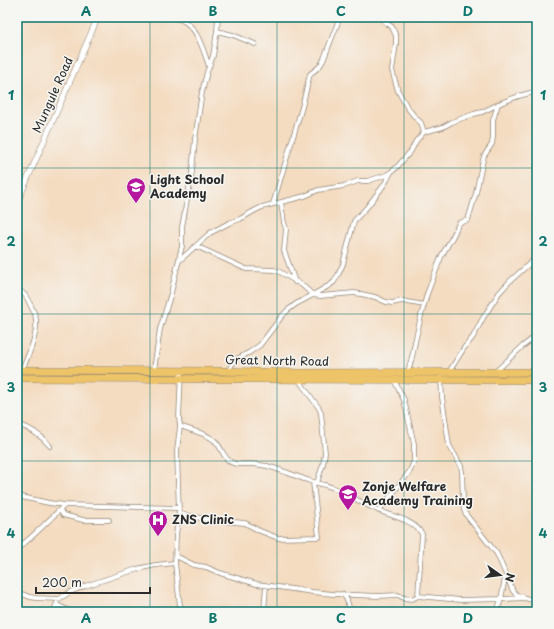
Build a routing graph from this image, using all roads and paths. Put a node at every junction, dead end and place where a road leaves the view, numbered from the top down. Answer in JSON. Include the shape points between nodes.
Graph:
{"nodes":[{"id":1,"x":98,"y":17,"type":"edge"},
{"id":2,"x":172,"y":17,"type":"edge"},
{"id":3,"x":218,"y":17,"type":"edge"},
{"id":4,"x":340,"y":17,"type":"edge"},
{"id":5,"x":379,"y":17,"type":"edge"},
{"id":6,"x":217,"y":31,"type":"junction"},
{"id":7,"x":255,"y":44,"type":"dead end"},
{"id":8,"x":209,"y":66,"type":"junction"},
{"id":9,"x":537,"y":91,"type":"edge"},
{"id":10,"x":498,"y":104,"type":"junction"},
{"id":11,"x":424,"y":132,"type":"junction"},
{"id":12,"x":391,"y":172,"type":"junction"},
{"id":13,"x":17,"y":181,"type":"edge"},
{"id":14,"x":24,"y":186,"type":"junction"},
{"id":15,"x":281,"y":202,"type":"junction"},
{"id":16,"x":17,"y":204,"type":"edge"},
{"id":17,"x":273,"y":204,"type":"junction"},
{"id":18,"x":196,"y":246,"type":"junction"},
{"id":19,"x":537,"y":257,"type":"edge"},
{"id":20,"x":179,"y":262,"type":"junction"},
{"id":21,"x":295,"y":282,"type":"junction"},
{"id":22,"x":17,"y":290,"type":"edge"},
{"id":23,"x":313,"y":295,"type":"junction"},
{"id":24,"x":424,"y":305,"type":"junction"},
{"id":25,"x":537,"y":336,"type":"edge"},
{"id":26,"x":19,"y":370,"type":"edge"},
{"id":27,"x":154,"y":370,"type":"junction"},
{"id":28,"x":181,"y":370,"type":"junction"},
{"id":29,"x":228,"y":371,"type":"junction"},
{"id":30,"x":408,"y":372,"type":"junction"},
{"id":31,"x":441,"y":372,"type":"junction"},
{"id":32,"x":449,"y":372,"type":"junction"},
{"id":33,"x":494,"y":372,"type":"junction"},
{"id":34,"x":537,"y":372,"type":"edge"},
{"id":35,"x":17,"y":378,"type":"edge"},
{"id":36,"x":180,"y":379,"type":"junction"},
{"id":37,"x":298,"y":379,"type":"junction"},
{"id":38,"x":394,"y":380,"type":"junction"},
{"id":39,"x":441,"y":380,"type":"junction"},
{"id":40,"x":537,"y":380,"type":"edge"},
{"id":41,"x":17,"y":424,"type":"edge"},
{"id":42,"x":180,"y":426,"type":"junction"},
{"id":43,"x":50,"y":446,"type":"dead end"},
{"id":44,"x":315,"y":482,"type":"junction"},
{"id":45,"x":17,"y":496,"type":"edge"},
{"id":46,"x":65,"y":505,"type":"junction"},
{"id":47,"x":178,"y":508,"type":"junction"},
{"id":48,"x":60,"y":510,"type":"junction"},
{"id":49,"x":378,"y":511,"type":"junction"},
{"id":50,"x":179,"y":514,"type":"junction"},
{"id":51,"x":109,"y":520,"type":"dead end"},
{"id":52,"x":18,"y":548,"type":"dead end"},
{"id":53,"x":176,"y":556,"type":"junction"},
{"id":54,"x":175,"y":563,"type":"junction"},
{"id":55,"x":506,"y":576,"type":"junction"},
{"id":56,"x":266,"y":585,"type":"junction"},
{"id":57,"x":17,"y":592,"type":"edge"},
{"id":58,"x":343,"y":594,"type":"junction"},
{"id":59,"x":418,"y":596,"type":"junction"},
{"id":60,"x":525,"y":598,"type":"junction"},
{"id":61,"x":59,"y":599,"type":"junction"},
{"id":62,"x":501,"y":600,"type":"junction"},
{"id":63,"x":537,"y":601,"type":"edge"},
{"id":64,"x":56,"y":605,"type":"junction"},
{"id":65,"x":53,"y":612,"type":"edge"},
{"id":66,"x":72,"y":612,"type":"edge"},
{"id":67,"x":90,"y":612,"type":"edge"},
{"id":68,"x":98,"y":612,"type":"edge"},
{"id":69,"x":182,"y":612,"type":"edge"},
{"id":70,"x":264,"y":612,"type":"edge"},
{"id":71,"x":350,"y":612,"type":"edge"},
{"id":72,"x":497,"y":612,"type":"edge"}],
"edges":[{"from":1,"to":14,"type":"street","name":"Mungule Road"},
{"from":2,"to":8,"type":"street","via":[[182,20],[194,31]]},
{"from":3,"to":6,"type":"street"},
{"from":4,"to":17,"type":"street","via":[[320,67],[310,74]]},
{"from":5,"to":11,"type":"street","via":[[392,27],[396,36],[392,70],[398,91],[407,107],[421,123]]},
{"from":6,"to":7,"type":"street"},
{"from":6,"to":8,"type":"street"},
{"from":8,"to":20,"type":"street","via":[[194,139],[192,172],[182,227]]},
{"from":9,"to":10,"type":"street"},
{"from":10,"to":11,"type":"street","via":[[443,127]]},
{"from":10,"to":24,"type":"street","via":[[493,120],[492,144],[484,156],[468,220],[458,225],[442,255]]},
{"from":11,"to":12,"type":"street"},
{"from":12,"to":15,"type":"street","via":[[373,180],[318,190],[306,196]]},
{"from":12,"to":23,"type":"street","via":[[388,180],[354,221],[343,264],[334,282]]},
{"from":13,"to":14,"type":"street"},
{"from":14,"to":16,"type":"street","name":"Mungule Road"},
{"from":15,"to":17,"type":"street"},
{"from":15,"to":21,"type":"street","via":[[286,229],[284,251]]},
{"from":17,"to":18,"type":"street","via":[[220,227]]},
{"from":18,"to":20,"type":"street"},
{"from":18,"to":21,"type":"street","via":[[246,269],[274,270]]},
{"from":19,"to":32,"type":"street","via":[[499,293],[470,343]]},
{"from":20,"to":27,"type":"street","via":[[160,329]]},
{"from":21,"to":23,"type":"street"},
{"from":22,"to":26,"type":"street","via":[[26,295],[37,326],[35,337]]},
{"from":23,"to":24,"type":"street","via":[[354,293],[386,302],[402,301]]},
{"from":23,"to":29,"type":"street","via":[[288,310],[260,345],[236,359]]},
{"from":24,"to":30,"type":"street"},
{"from":25,"to":33,"type":"street"},
{"from":26,"to":27,"type":"highway","name":"Great North Road"},
{"from":27,"to":28,"type":"highway","name":"Great North Road"},
{"from":28,"to":29,"type":"highway","name":"Great North Road"},
{"from":28,"to":36,"type":"street"},
{"from":29,"to":30,"type":"highway","name":"Great North Road"},
{"from":30,"to":31,"type":"highway","name":"Great North Road"},
{"from":31,"to":32,"type":"highway","name":"Great North Road"},
{"from":31,"to":39,"type":"street"},
{"from":32,"to":33,"type":"highway","name":"Great North Road"},
{"from":33,"to":34,"type":"highway","name":"Great North Road"},
{"from":35,"to":36,"type":"highway","name":"Great North Road"},
{"from":36,"to":37,"type":"highway","name":"Great North Road"},
{"from":36,"to":42,"type":"street"},
{"from":37,"to":38,"type":"highway","name":"Great North Road"},
{"from":37,"to":44,"type":"street","via":[[321,413],[325,453]]},
{"from":38,"to":39,"type":"highway","name":"Great North Road"},
{"from":38,"to":49,"type":"street","via":[[404,400],[414,444],[414,461],[408,475]]},
{"from":39,"to":40,"type":"highway","name":"Great North Road"},
{"from":39,"to":55,"type":"street","via":[[449,445],[462,472],[464,510],[497,554]]},
{"from":41,"to":43,"type":"street","via":[[31,429]]},
{"from":42,"to":44,"type":"street","via":[[214,439],[232,463],[266,466]]},
{"from":42,"to":47,"type":"street","via":[[177,451]]},
{"from":44,"to":49,"type":"street","via":[[335,488]]},
{"from":44,"to":50,"type":"street","via":[[319,537],[278,538],[245,523]]},
{"from":45,"to":46,"type":"street"},
{"from":46,"to":47,"type":"street"},
{"from":46,"to":48,"type":"street"},
{"from":47,"to":50,"type":"street"},
{"from":48,"to":51,"type":"street","via":[[62,515],[83,520]]},
{"from":48,"to":52,"type":"street"},
{"from":49,"to":59,"type":"street","via":[[408,522],[422,534]]},
{"from":50,"to":53,"type":"street"},
{"from":53,"to":54,"type":"street"},
{"from":53,"to":56,"type":"street","via":[[194,566],[206,567]]},
{"from":54,"to":61,"type":"street","via":[[123,574],[85,586]]},
{"from":54,"to":69,"type":"street"},
{"from":55,"to":60,"type":"street","via":[[513,590]]},
{"from":55,"to":62,"type":"street"},
{"from":56,"to":58,"type":"street"},
{"from":56,"to":70,"type":"street"},
{"from":57,"to":61,"type":"street","via":[[36,598]]},
{"from":58,"to":59,"type":"street","via":[[398,594],[412,599]]},
{"from":58,"to":71,"type":"street"},
{"from":59,"to":62,"type":"street"},
{"from":60,"to":62,"type":"street"},
{"from":60,"to":63,"type":"street"},
{"from":61,"to":64,"type":"street"},
{"from":62,"to":72,"type":"street"},
{"from":64,"to":65,"type":"street"},
{"from":64,"to":66,"type":"street"},
{"from":67,"to":68,"type":"street"}]}
